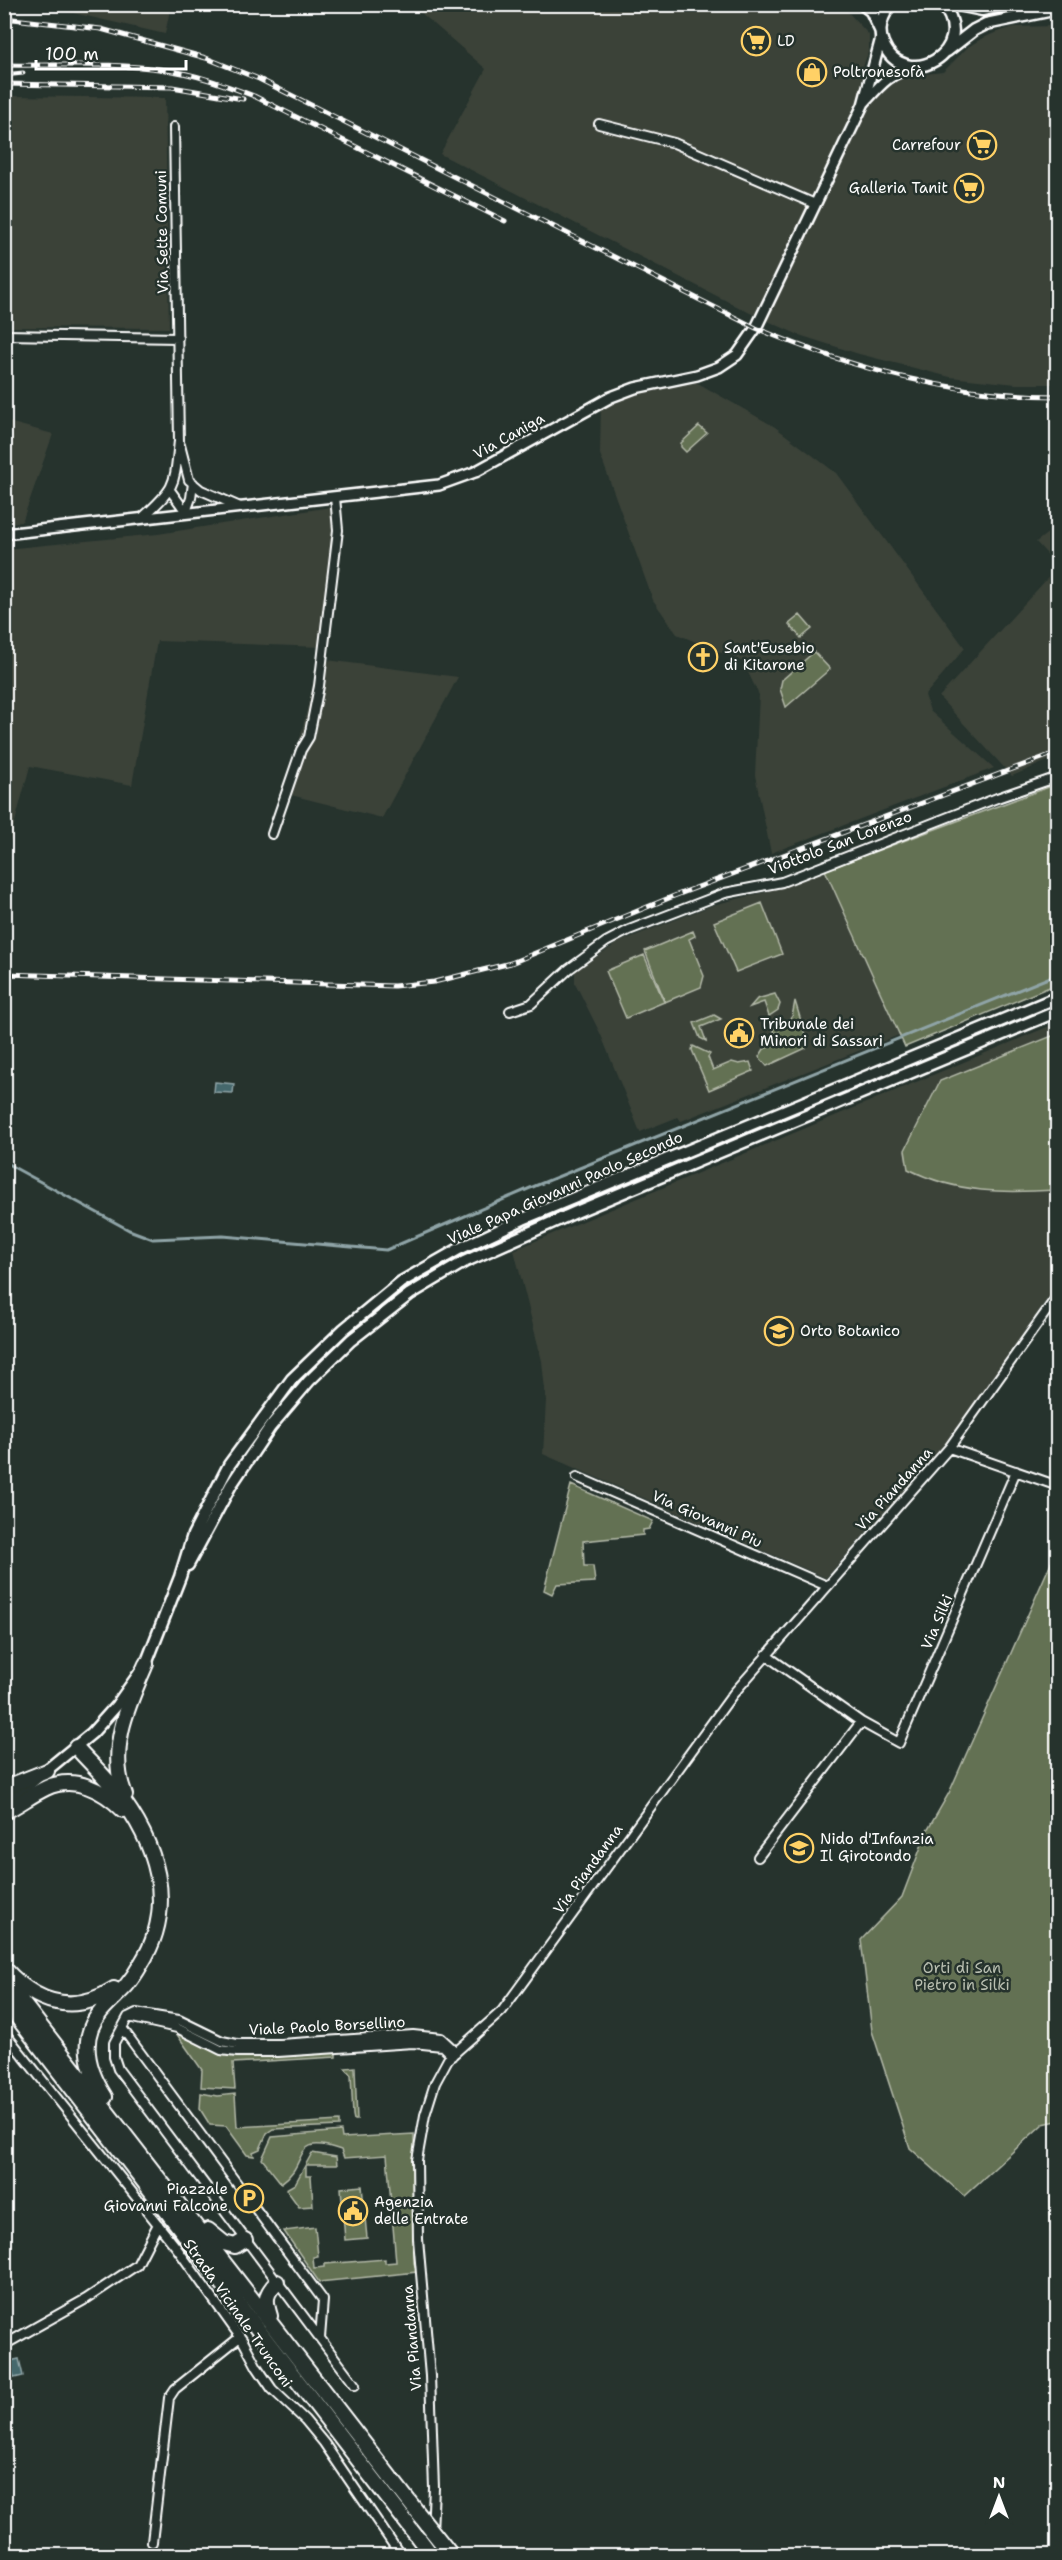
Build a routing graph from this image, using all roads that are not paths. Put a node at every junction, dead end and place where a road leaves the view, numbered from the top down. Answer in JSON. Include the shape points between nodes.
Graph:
{"nodes":[{"id":1,"x":862,"y":4,"type":"edge"},
{"id":2,"x":891,"y":4,"type":"edge"},
{"id":3,"x":942,"y":4,"type":"edge"},
{"id":4,"x":953,"y":4,"type":"edge"},
{"id":5,"x":1012,"y":4,"type":"edge"},
{"id":6,"x":1058,"y":9,"type":"edge"},
{"id":7,"x":880,"y":34,"type":"junction"},
{"id":8,"x":943,"y":55,"type":"junction"},
{"id":9,"x":916,"y":66,"type":"junction"},
{"id":10,"x":862,"y":105,"type":"junction"},
{"id":11,"x":598,"y":124,"type":"dead end"},
{"id":12,"x":174,"y":127,"type":"dead end"},
{"id":13,"x":815,"y":204,"type":"junction"},
{"id":14,"x":4,"y":335,"type":"edge"},
{"id":15,"x":177,"y":338,"type":"junction"},
{"id":16,"x":179,"y":441,"type":"junction"},
{"id":17,"x":193,"y":483,"type":"junction"},
{"id":18,"x":170,"y":490,"type":"junction"},
{"id":19,"x":335,"y":497,"type":"junction"},
{"id":20,"x":240,"y":507,"type":"junction"},
{"id":21,"x":186,"y":512,"type":"junction"},
{"id":22,"x":143,"y":517,"type":"junction"},
{"id":23,"x":4,"y":534,"type":"edge"},
{"id":24,"x":1058,"y":777,"type":"edge"},
{"id":25,"x":272,"y":834,"type":"dead end"},
{"id":26,"x":1058,"y":997,"type":"edge"},
{"id":27,"x":510,"y":1011,"type":"dead end"},
{"id":28,"x":1058,"y":1011,"type":"edge"},
{"id":29,"x":1056,"y":1299,"type":"edge"},
{"id":30,"x":949,"y":1448,"type":"junction"},
{"id":31,"x":1016,"y":1471,"type":"junction"},
{"id":32,"x":577,"y":1477,"type":"dead end"},
{"id":33,"x":1058,"y":1486,"type":"edge"},
{"id":34,"x":180,"y":1577,"type":"junction"},
{"id":35,"x":827,"y":1586,"type":"junction"},
{"id":36,"x":766,"y":1655,"type":"junction"},
{"id":37,"x":146,"y":1664,"type":"junction"},
{"id":38,"x":861,"y":1722,"type":"junction"},
{"id":39,"x":76,"y":1747,"type":"junction"},
{"id":40,"x":47,"y":1771,"type":"junction"},
{"id":41,"x":4,"y":1788,"type":"edge"},
{"id":42,"x":4,"y":1805,"type":"edge"},
{"id":43,"x":4,"y":1812,"type":"edge"},
{"id":44,"x":135,"y":1822,"type":"junction"},
{"id":45,"x":758,"y":1857,"type":"dead end"},
{"id":46,"x":4,"y":1968,"type":"edge"},
{"id":47,"x":134,"y":1973,"type":"junction"},
{"id":48,"x":4,"y":1979,"type":"edge"},
{"id":49,"x":4,"y":2000,"type":"edge"},
{"id":50,"x":4,"y":2010,"type":"edge"},
{"id":51,"x":122,"y":2028,"type":"junction"},
{"id":52,"x":4,"y":2032,"type":"edge"},
{"id":53,"x":44,"y":2051,"type":"junction"},
{"id":54,"x":454,"y":2054,"type":"junction"},
{"id":55,"x":158,"y":2176,"type":"junction"},
{"id":56,"x":190,"y":2217,"type":"junction"},
{"id":57,"x":158,"y":2224,"type":"junction"},
{"id":58,"x":247,"y":2243,"type":"junction"},
{"id":59,"x":277,"y":2282,"type":"junction"},
{"id":60,"x":272,"y":2324,"type":"junction"},
{"id":61,"x":240,"y":2337,"type":"junction"},
{"id":62,"x":320,"y":2338,"type":"junction"},
{"id":63,"x":4,"y":2345,"type":"edge"},
{"id":64,"x":354,"y":2385,"type":"dead end"},
{"id":65,"x":152,"y":2542,"type":"dead end"},
{"id":66,"x":401,"y":2556,"type":"edge"},
{"id":67,"x":431,"y":2556,"type":"edge"},
{"id":68,"x":452,"y":2556,"type":"edge"}],
"edges":[{"from":1,"to":7,"type":"main road","via":[[871,11]]},
{"from":2,"to":7,"type":"main road","via":[[881,20]]},
{"from":3,"to":8,"type":"main road","via":[[952,25],[949,46]]},
{"from":4,"to":5,"type":"main road","via":[[982,10]]},
{"from":6,"to":8,"type":"main road","via":[[986,24]]},
{"from":7,"to":9,"type":"main road","via":[[893,58]]},
{"from":7,"to":10,"type":"street","name":"Via Caniga"},
{"from":8,"to":9,"type":"main road","via":[[935,62]]},
{"from":9,"to":10,"type":"street","name":"Via Caniga","via":[[887,78]]},
{"from":10,"to":13,"type":"street","name":"Via Caniga"},
{"from":11,"to":13,"type":"street","via":[[674,143]]},
{"from":12,"to":15,"type":"street","name":"Via Sette Comuni"},
{"from":13,"to":19,"type":"street","name":"Via Caniga","via":[[756,328],[737,356],[719,367],[611,397],[475,472],[439,485]]},
{"from":14,"to":15,"type":"street"},
{"from":15,"to":16,"type":"street","name":"Via Sette Comuni"},
{"from":16,"to":17,"type":"street","name":"Via Sette Comuni"},
{"from":16,"to":18,"type":"street","name":"Via Sette Comuni"},
{"from":17,"to":20,"type":"street"},
{"from":17,"to":21,"type":"street"},
{"from":18,"to":21,"type":"street"},
{"from":18,"to":22,"type":"street"},
{"from":19,"to":20,"type":"street","name":"Via Caniga"},
{"from":19,"to":25,"type":"street","via":[[338,530],[319,686],[309,738],[301,750]]},
{"from":20,"to":21,"type":"street","name":"Via Caniga"},
{"from":21,"to":22,"type":"street","name":"Via Caniga"},
{"from":22,"to":23,"type":"street","name":"Via Caniga"},
{"from":24,"to":27,"type":"street","name":"Viottolo San Lorenzo","via":[[782,882],[725,893],[629,930],[569,969],[531,1004]]},
{"from":26,"to":34,"type":"main road","name":"Viale Papa Giovanni Paolo Secondo","via":[[523,1219],[401,1282],[291,1379],[260,1420],[229,1465],[193,1535]]},
{"from":28,"to":34,"type":"main road","name":"Viale Papa Giovanni Paolo Secondo","via":[[576,1212],[464,1262],[410,1294],[351,1340],[270,1427],[231,1485]]},
{"from":29,"to":30,"type":"street","name":"Via Piandanna"},
{"from":30,"to":31,"type":"street"},
{"from":30,"to":35,"type":"street","name":"Via Piandanna"},
{"from":31,"to":33,"type":"street"},
{"from":31,"to":38,"type":"street","name":"Via Silki","via":[[899,1743]]},
{"from":32,"to":35,"type":"street","name":"Via Giovanni Piu"},
{"from":34,"to":37,"type":"main road","name":"Viale Papa Giovanni Paolo Secondo"},
{"from":35,"to":36,"type":"street","name":"Via Piandanna"},
{"from":36,"to":38,"type":"street","name":"Via Silki"},
{"from":36,"to":54,"type":"street","name":"Via Piandanna","via":[[733,1694],[502,2011]]},
{"from":37,"to":39,"type":"main road","name":"Viale Papa Giovanni Paolo Secondo","via":[[105,1719]]},
{"from":37,"to":44,"type":"highway","via":[[123,1723],[117,1759],[120,1784]]},
{"from":38,"to":45,"type":"street"},
{"from":39,"to":40,"type":"main road","name":"Viale Papa Giovanni Paolo Secondo"},
{"from":39,"to":44,"type":"highway","via":[[118,1792]]},
{"from":40,"to":41,"type":"highway"},
{"from":40,"to":42,"type":"main road","name":"Viale Papa Giovanni Paolo Secondo"},
{"from":43,"to":44,"type":"highway","via":[[48,1787],[72,1784],[103,1792]]},
{"from":44,"to":47,"type":"highway","via":[[157,1868],[160,1903],[152,1943]]},
{"from":46,"to":47,"type":"highway","via":[[16,1982],[40,1998],[64,2004],[88,2003]]},
{"from":47,"to":55,"type":"highway","via":[[96,2018],[90,2029],[88,2055],[94,2079]]},
{"from":48,"to":55,"type":"highway"},
{"from":49,"to":53,"type":"highway"},
{"from":50,"to":53,"type":"highway"},
{"from":51,"to":54,"type":"street","name":"Viale Paolo Borsellino","via":[[128,2017],[177,2028],[221,2050],[237,2052],[413,2043],[442,2046]]},
{"from":51,"to":58,"type":"street","via":[[114,2043],[118,2069]]},
{"from":51,"to":62,"type":"street","via":[[323,2300]]},
{"from":52,"to":57,"type":"street","name":"Strada Vicinale Trunconi"},
{"from":53,"to":67,"type":"highway","bridge":true},
{"from":54,"to":67,"type":"street","name":"Via Piandanna","via":[[435,2083],[417,2160],[418,2239],[430,2376],[434,2488]]},
{"from":55,"to":56,"type":"highway"},
{"from":56,"to":58,"type":"highway","via":[[224,2243]]},
{"from":56,"to":60,"type":"highway"},
{"from":57,"to":61,"type":"street","name":"Strada Vicinale Trunconi"},
{"from":57,"to":63,"type":"street","via":[[137,2265]]},
{"from":58,"to":59,"type":"street"},
{"from":59,"to":60,"type":"highway","via":[[265,2300]]},
{"from":59,"to":62,"type":"street"},
{"from":60,"to":68,"type":"highway","bridge":true},
{"from":61,"to":65,"type":"street","via":[[169,2398]]},
{"from":61,"to":66,"type":"street","name":"Strada Vicinale Trunconi","via":[[272,2389],[324,2443]]},
{"from":62,"to":64,"type":"street"}]}
